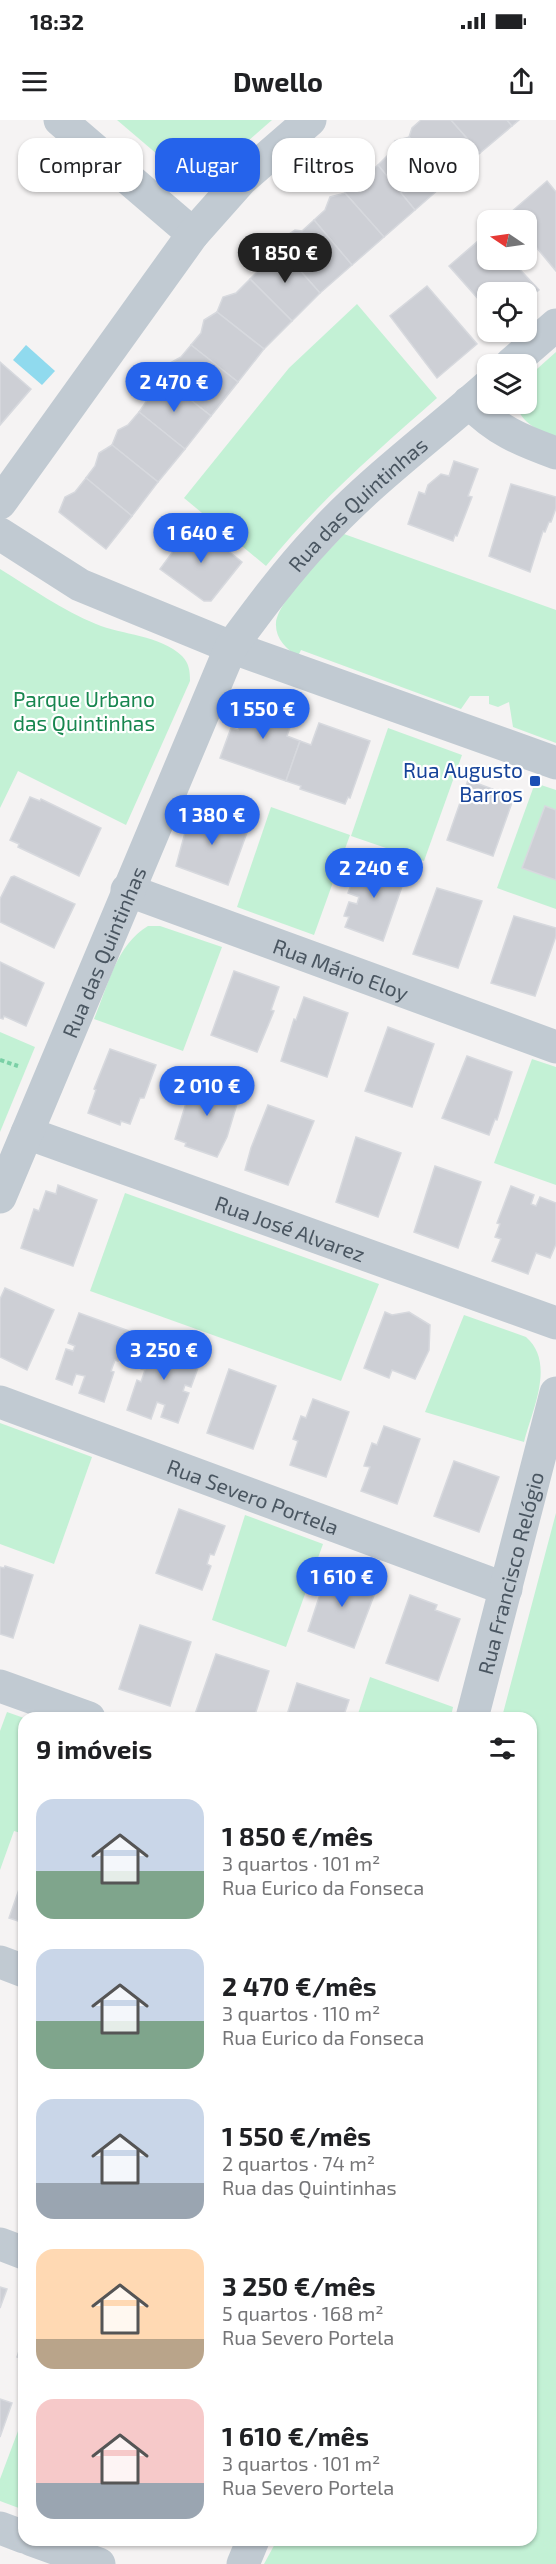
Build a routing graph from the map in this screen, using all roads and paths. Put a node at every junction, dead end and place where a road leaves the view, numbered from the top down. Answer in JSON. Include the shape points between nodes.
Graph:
{"nodes":[{"id":1,"x":60,"y":120,"type":"edge"},
{"id":2,"x":310,"y":120,"type":"edge"},
{"id":3,"x":193,"y":234,"type":"junction"},
{"id":4,"x":556,"y":325,"type":"edge"},
{"id":5,"x":523,"y":354,"type":"edge"},
{"id":6,"x":477,"y":395,"type":"edge"},
{"id":7,"x":484,"y":414,"type":"edge"},
{"id":8,"x":556,"y":453,"type":"edge"},
{"id":9,"x":0,"y":503,"type":"edge"},
{"id":10,"x":0,"y":534,"type":"edge"},
{"id":11,"x":231,"y":647,"type":"junction"},
{"id":12,"x":556,"y":764,"type":"edge"},
{"id":13,"x":127,"y":890,"type":"junction"},
{"id":14,"x":556,"y":1047,"type":"edge"},
{"id":15,"x":27,"y":1133,"type":"junction"},
{"id":16,"x":0,"y":1197,"type":"edge"},
{"id":17,"x":556,"y":1323,"type":"edge"},
{"id":18,"x":556,"y":1393,"type":"edge"},
{"id":19,"x":0,"y":1402,"type":"edge"},
{"id":20,"x":506,"y":1589,"type":"junction"},
{"id":21,"x":0,"y":1686,"type":"edge"},
{"id":22,"x":72,"y":1712,"type":"edge"},
{"id":23,"x":474,"y":1712,"type":"edge"},
{"id":24,"x":0,"y":1962,"type":"edge"},
{"id":25,"x":18,"y":1969,"type":"edge"},
{"id":26,"x":0,"y":2244,"type":"edge"},
{"id":27,"x":18,"y":2251,"type":"edge"},
{"id":28,"x":0,"y":2528,"type":"edge"},
{"id":29,"x":18,"y":2535,"type":"edge"},
{"id":30,"x":49,"y":2546,"type":"edge"},
{"id":31,"x":251,"y":2546,"type":"edge"},
{"id":32,"x":99,"y":2564,"type":"edge"},
{"id":33,"x":243,"y":2564,"type":"edge"}],
"edges":[{"from":1,"to":3,"type":"street"},
{"from":2,"to":3,"type":"street","via":[[241,180]]},
{"from":3,"to":9,"type":"street"},
{"from":4,"to":5,"type":"street"},
{"from":6,"to":11,"type":"street","name":"Rua das Quintinhas","via":[[320,535]]},
{"from":7,"to":8,"type":"street","via":[[507,434]]},
{"from":10,"to":11,"type":"street","via":[[80,585]]},
{"from":11,"to":12,"type":"street"},
{"from":11,"to":13,"type":"street","name":"Rua das Quintinhas"},
{"from":13,"to":14,"type":"street","name":"Rua Mário Eloy"},
{"from":13,"to":15,"type":"street","name":"Rua das Quintinhas"},
{"from":15,"to":16,"type":"street","name":"Rua das Quintinhas"},
{"from":15,"to":17,"type":"street","name":"Rua José Alvarez"},
{"from":18,"to":20,"type":"street","name":"Rua Francisco Relógio"},
{"from":19,"to":20,"type":"street","name":"Rua Severo Portela"},
{"from":20,"to":23,"type":"street","name":"Rua Francisco Relógio"},
{"from":21,"to":22,"type":"street"},
{"from":24,"to":25,"type":"street"},
{"from":26,"to":27,"type":"street"},
{"from":28,"to":29,"type":"street"},
{"from":30,"to":32,"type":"street"},
{"from":31,"to":33,"type":"street"}]}
